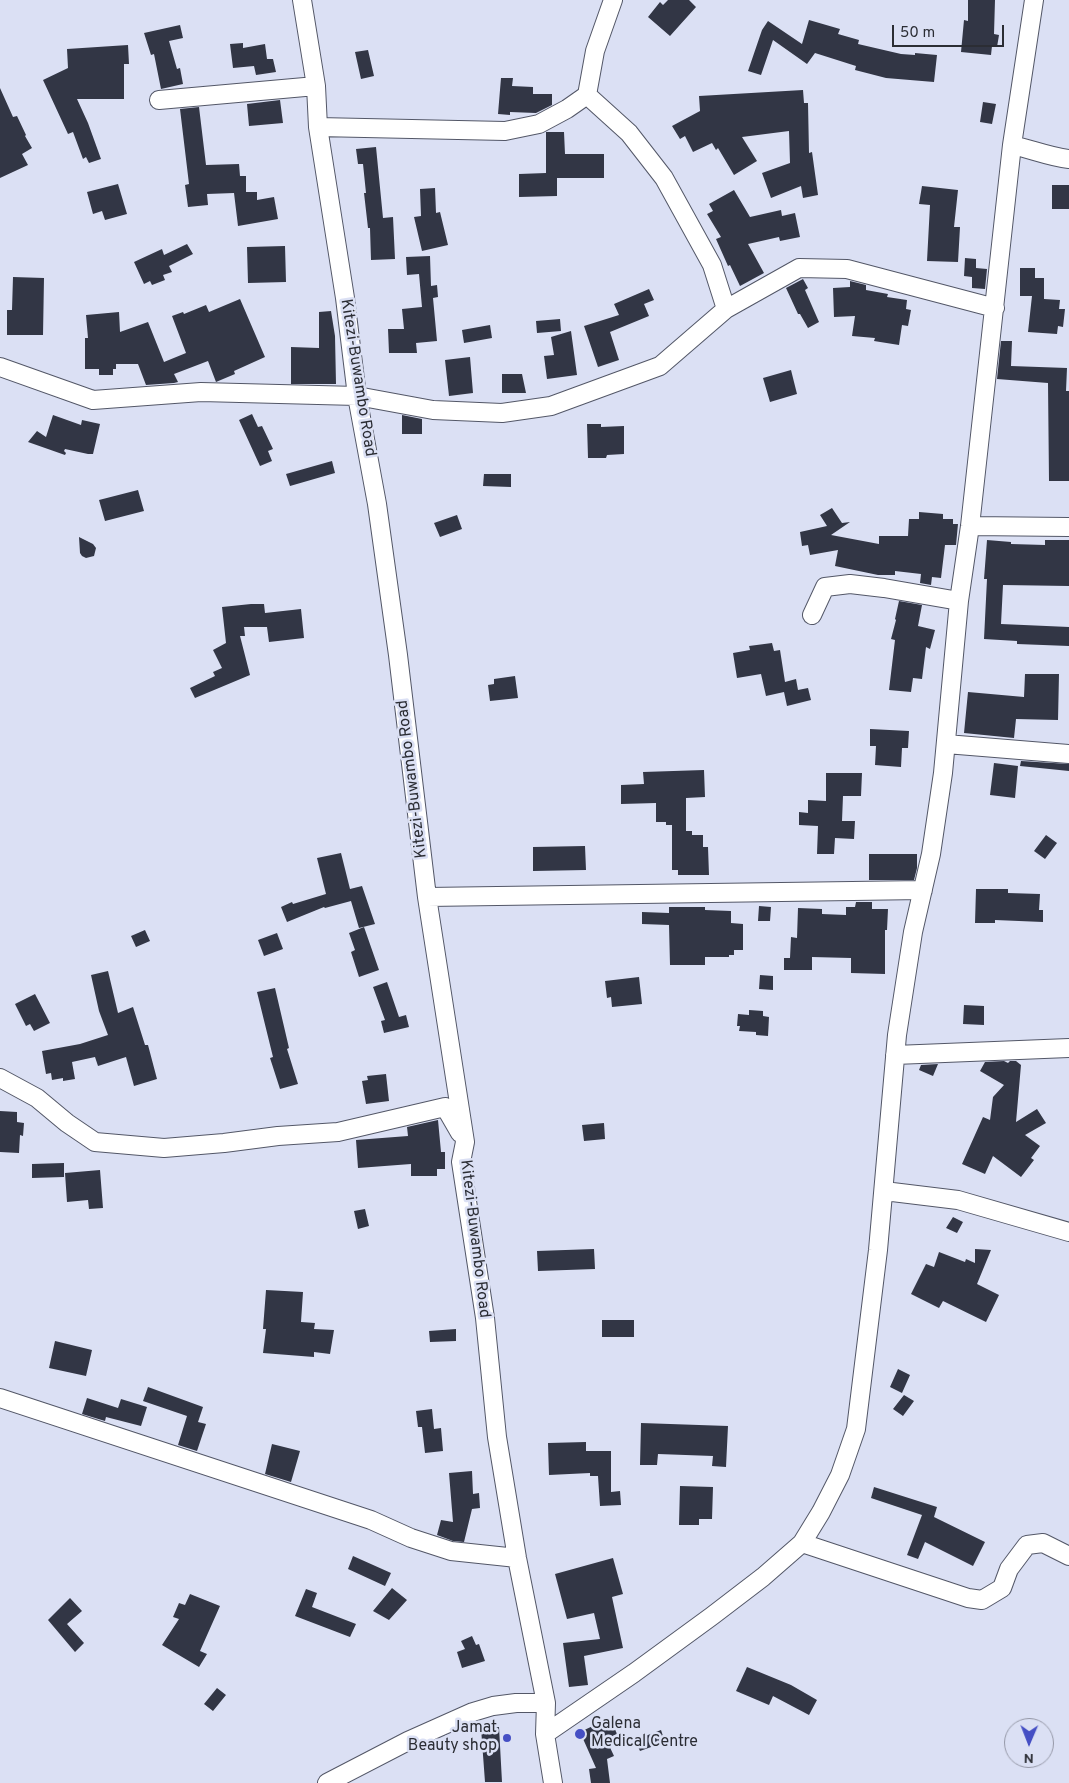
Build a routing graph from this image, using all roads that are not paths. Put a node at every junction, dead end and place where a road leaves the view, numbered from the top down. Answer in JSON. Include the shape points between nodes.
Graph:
{"nodes":[{"id":1,"x":302,"y":0,"type":"edge"},
{"id":2,"x":613,"y":0,"type":"edge"},
{"id":3,"x":1034,"y":0,"type":"edge"},
{"id":4,"x":316,"y":86,"type":"junction"},
{"id":5,"x":587,"y":95,"type":"junction"},
{"id":6,"x":159,"y":100,"type":"dead end"},
{"id":7,"x":318,"y":127,"type":"junction"},
{"id":8,"x":1012,"y":145,"type":"junction"},
{"id":9,"x":1065,"y":158,"type":"edge"},
{"id":10,"x":995,"y":308,"type":"junction"},
{"id":11,"x":726,"y":309,"type":"junction"},
{"id":12,"x":0,"y":367,"type":"edge"},
{"id":13,"x":358,"y":396,"type":"junction"},
{"id":14,"x":970,"y":526,"type":"junction"},
{"id":15,"x":1069,"y":527,"type":"edge"},
{"id":16,"x":959,"y":601,"type":"junction"},
{"id":17,"x":812,"y":615,"type":"dead end"},
{"id":18,"x":946,"y":744,"type":"junction"},
{"id":19,"x":1069,"y":754,"type":"edge"},
{"id":20,"x":923,"y":890,"type":"junction"},
{"id":21,"x":428,"y":896,"type":"junction"},
{"id":22,"x":1069,"y":1048,"type":"edge"},
{"id":23,"x":895,"y":1055,"type":"junction"},
{"id":24,"x":0,"y":1078,"type":"edge"},
{"id":25,"x":465,"y":1142,"type":"junction"},
{"id":26,"x":884,"y":1191,"type":"junction"},
{"id":27,"x":1069,"y":1232,"type":"edge"},
{"id":28,"x":0,"y":1398,"type":"edge"},
{"id":29,"x":802,"y":1543,"type":"junction"},
{"id":30,"x":1069,"y":1556,"type":"edge"},
{"id":31,"x":517,"y":1558,"type":"junction"},
{"id":32,"x":546,"y":1703,"type":"junction"},
{"id":33,"x":546,"y":1734,"type":"junction"},
{"id":34,"x":327,"y":1783,"type":"edge"},
{"id":35,"x":553,"y":1783,"type":"edge"}],
"edges":[{"from":1,"to":4,"type":"street","name":"Kitezi-Buwambo Road"},
{"from":2,"to":5,"type":"street","via":[[595,51]]},
{"from":3,"to":8,"type":"street"},
{"from":4,"to":6,"type":"street"},
{"from":4,"to":7,"type":"street","name":"Kitezi-Buwambo Road"},
{"from":5,"to":7,"type":"street","via":[[539,124],[505,131]]},
{"from":5,"to":11,"type":"street","via":[[629,133],[664,178],[712,265]]},
{"from":7,"to":13,"type":"street","name":"Kitezi-Buwambo Road"},
{"from":8,"to":9,"type":"street"},
{"from":8,"to":10,"type":"street"},
{"from":10,"to":11,"type":"street","via":[[847,269],[799,268]]},
{"from":10,"to":14,"type":"street"},
{"from":11,"to":13,"type":"street","via":[[660,366],[551,406],[502,413],[434,410]]},
{"from":12,"to":13,"type":"street","via":[[93,400],[201,392]]},
{"from":13,"to":21,"type":"street","name":"Kitezi-Buwambo Road","via":[[377,504]]},
{"from":14,"to":15,"type":"street"},
{"from":14,"to":16,"type":"street"},
{"from":16,"to":17,"type":"street","via":[[850,584],[825,587]]},
{"from":16,"to":18,"type":"street"},
{"from":18,"to":19,"type":"street"},
{"from":18,"to":20,"type":"street"},
{"from":20,"to":21,"type":"street"},
{"from":20,"to":23,"type":"street"},
{"from":21,"to":25,"type":"street","name":"Kitezi-Buwambo Road"},
{"from":22,"to":23,"type":"street"},
{"from":23,"to":26,"type":"street"},
{"from":24,"to":25,"type":"street","via":[[37,1098],[95,1142],[164,1148],[338,1132],[445,1106]]},
{"from":25,"to":31,"type":"street","name":"Kitezi-Buwambo Road","via":[[461,1162],[485,1318],[497,1437]]},
{"from":26,"to":27,"type":"street","via":[[958,1200]]},
{"from":26,"to":29,"type":"street","via":[[856,1429],[840,1476]]},
{"from":28,"to":31,"type":"street","via":[[371,1520],[451,1551]]},
{"from":29,"to":30,"type":"street","via":[[982,1600],[1002,1588],[1009,1569],[1027,1546],[1043,1543]]},
{"from":29,"to":33,"type":"street","via":[[712,1616]]},
{"from":31,"to":32,"type":"street","name":"Kitezi-Buwambo Road"},
{"from":32,"to":33,"type":"street","name":"Kitezi-Buwambo Road"},
{"from":32,"to":34,"type":"street","via":[[516,1703],[473,1712]]},
{"from":33,"to":35,"type":"street","name":"Kitezi-Buwambo Road"}]}
